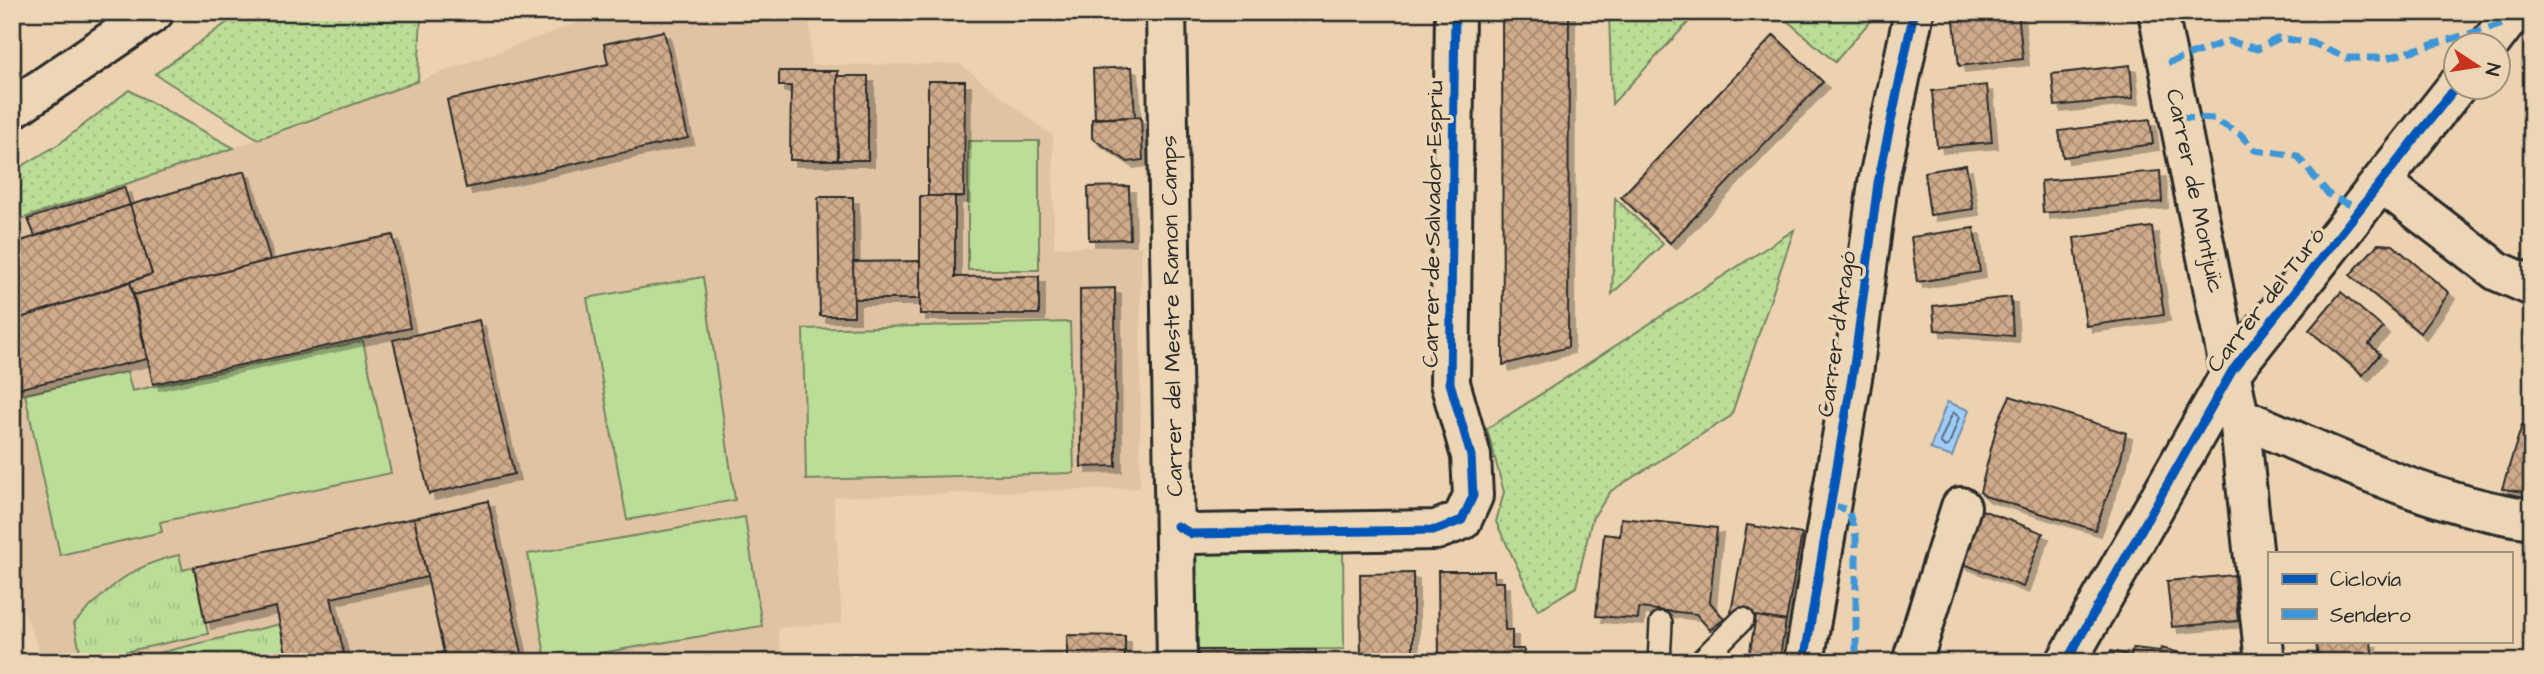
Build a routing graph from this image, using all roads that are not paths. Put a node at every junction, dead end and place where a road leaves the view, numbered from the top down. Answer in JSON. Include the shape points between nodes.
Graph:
{"nodes":[{"id":1,"x":154,"y":12,"type":"edge"},
{"id":2,"x":1166,"y":12,"type":"edge"},
{"id":3,"x":1455,"y":12,"type":"edge"},
{"id":4,"x":1914,"y":12,"type":"edge"},
{"id":5,"x":2158,"y":12,"type":"edge"},
{"id":6,"x":2514,"y":12,"type":"edge"},
{"id":7,"x":2499,"y":32,"type":"edge"},
{"id":8,"x":2444,"y":102,"type":"edge"},
{"id":9,"x":12,"y":109,"type":"edge"},
{"id":10,"x":2382,"y":183,"type":"junction"},
{"id":11,"x":2532,"y":286,"type":"edge"},
{"id":12,"x":2232,"y":371,"type":"junction"},
{"id":13,"x":2239,"y":417,"type":"junction"},
{"id":14,"x":1961,"y":507,"type":"dead end"},
{"id":15,"x":2532,"y":519,"type":"edge"},
{"id":16,"x":1177,"y":526,"type":"junction"},
{"id":17,"x":1743,"y":619,"type":"dead end"},
{"id":18,"x":1661,"y":623,"type":"dead end"},
{"id":19,"x":1177,"y":662,"type":"edge"},
{"id":20,"x":1659,"y":662,"type":"edge"},
{"id":21,"x":1700,"y":662,"type":"edge"},
{"id":22,"x":1804,"y":662,"type":"edge"},
{"id":23,"x":1912,"y":662,"type":"edge"},
{"id":24,"x":2066,"y":662,"type":"edge"},
{"id":25,"x":2265,"y":662,"type":"edge"}],
"edges":[{"from":1,"to":9,"type":"street"},
{"from":2,"to":16,"type":"street","name":"Carrer del Mestre Ramon Camps"},
{"from":3,"to":16,"type":"street","name":"Carrer de Salvador Espriu","via":[[1450,383],[1471,456],[1473,496],[1462,520],[1436,530],[1192,534]]},
{"from":4,"to":22,"type":"street","name":"Carrer d'Aragó","via":[[1878,183],[1852,379]]},
{"from":5,"to":12,"type":"street","name":"Carrer de Montjuïc"},
{"from":6,"to":7,"type":"street"},
{"from":8,"to":10,"type":"street","name":"Carrer del Turó"},
{"from":10,"to":11,"type":"street","via":[[2497,271]]},
{"from":10,"to":12,"type":"street","name":"Carrer del Turó"},
{"from":12,"to":13,"type":"street","name":"Carrer de Montjuïc"},
{"from":12,"to":24,"type":"street","name":"Carrer del Turó"},
{"from":13,"to":15,"type":"street","via":[[2365,473],[2437,498]]},
{"from":13,"to":25,"type":"street","name":"Carrer de Montjuïc"},
{"from":14,"to":23,"type":"street"},
{"from":16,"to":19,"type":"street","name":"Carrer del Mestre Ramon Camps"},
{"from":17,"to":21,"type":"lane"},
{"from":18,"to":20,"type":"lane"}]}
